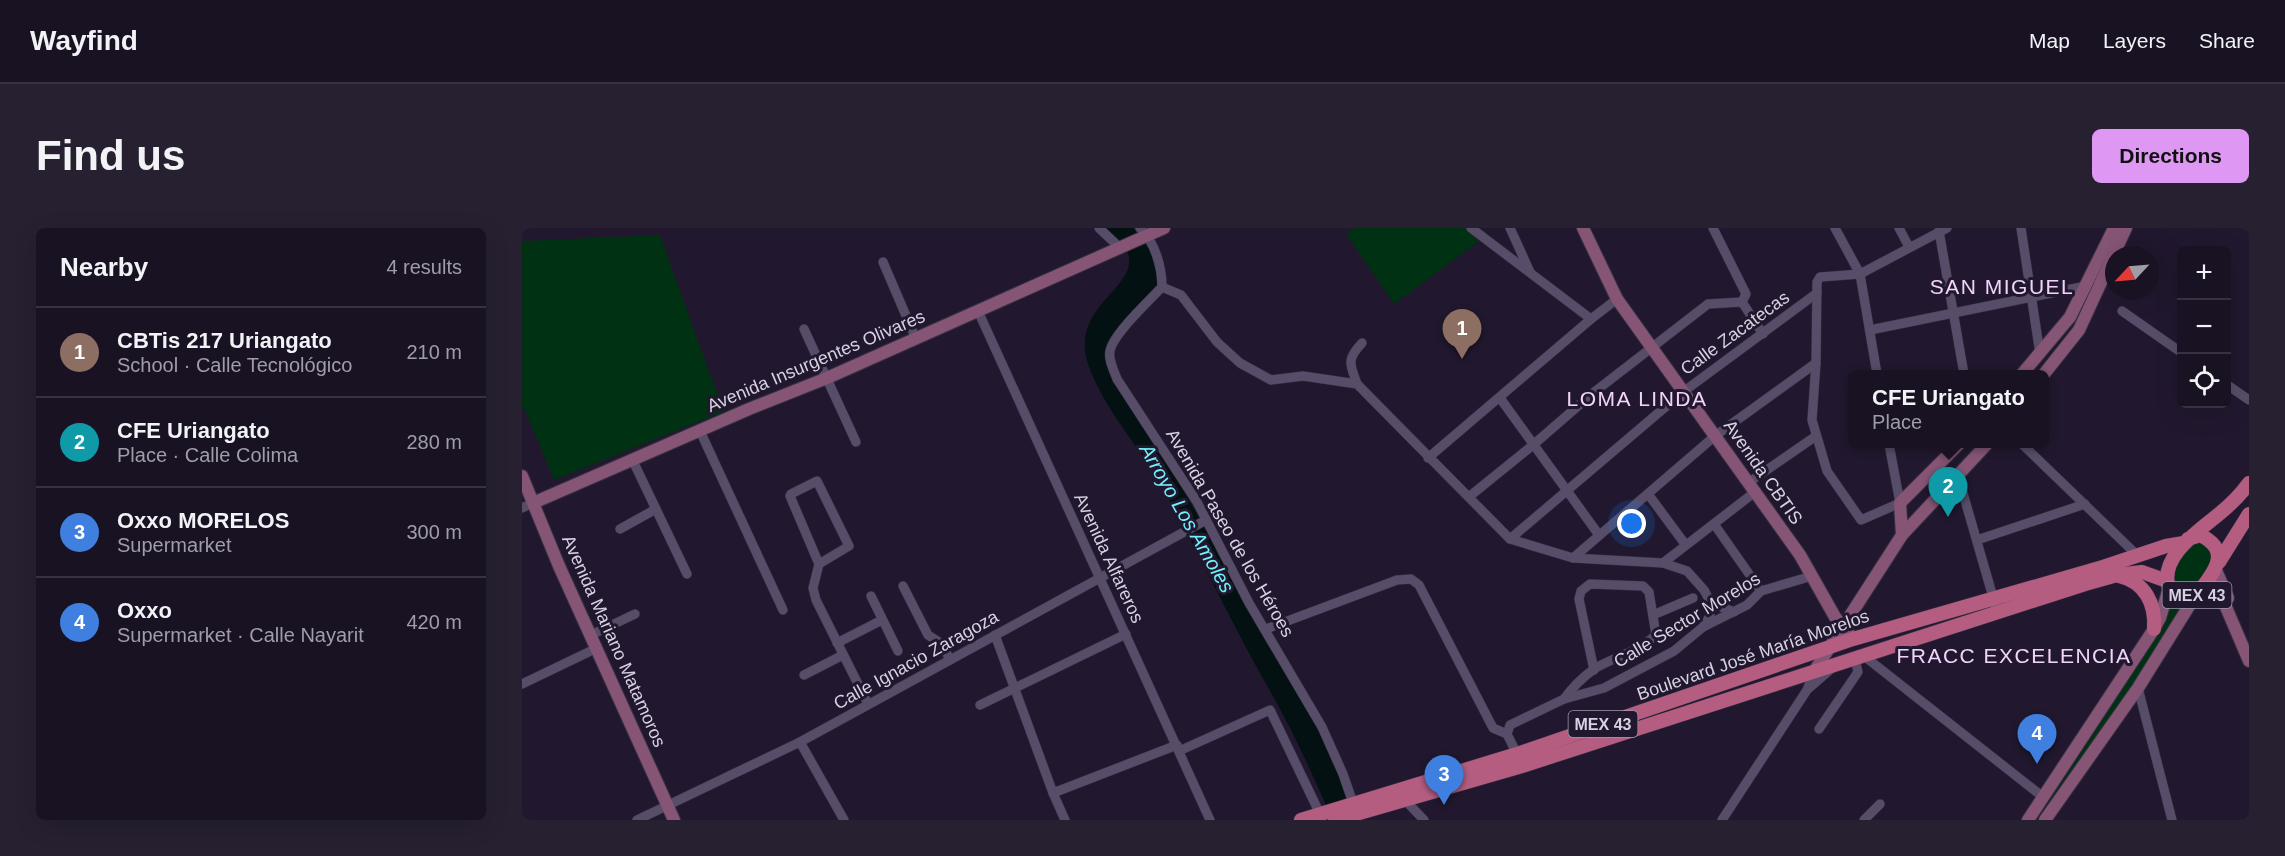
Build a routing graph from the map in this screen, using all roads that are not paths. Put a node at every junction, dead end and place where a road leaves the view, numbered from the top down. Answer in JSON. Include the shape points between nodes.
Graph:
{"nodes":[{"id":1,"x":1099,"y":228,"type":"edge"},
{"id":2,"x":1164,"y":228,"type":"edge"},
{"id":3,"x":1471,"y":228,"type":"edge"},
{"id":4,"x":1510,"y":228,"type":"edge"},
{"id":5,"x":1583,"y":228,"type":"edge"},
{"id":6,"x":1713,"y":228,"type":"edge"},
{"id":7,"x":1835,"y":228,"type":"edge"},
{"id":8,"x":1899,"y":228,"type":"edge"},
{"id":9,"x":2021,"y":228,"type":"edge"},
{"id":10,"x":2114,"y":228,"type":"edge"},
{"id":11,"x":2126,"y":228,"type":"edge"},
{"id":12,"x":1943,"y":230,"type":"edge"},
{"id":13,"x":1144,"y":233,"type":"edge"},
{"id":14,"x":1121,"y":246,"type":"junction"},
{"id":15,"x":1910,"y":247,"type":"junction"},
{"id":16,"x":883,"y":262,"type":"dead end"},
{"id":17,"x":1531,"y":274,"type":"junction"},
{"id":18,"x":1860,"y":274,"type":"junction"},
{"id":19,"x":2086,"y":286,"type":"junction"},
{"id":20,"x":1162,"y":287,"type":"junction"},
{"id":21,"x":1816,"y":293,"type":"junction"},
{"id":22,"x":2032,"y":296,"type":"junction"},
{"id":23,"x":1744,"y":298,"type":"junction"},
{"id":24,"x":1617,"y":299,"type":"junction"},
{"id":25,"x":978,"y":311,"type":"junction"},
{"id":26,"x":2122,"y":311,"type":"dead end"},
{"id":27,"x":1953,"y":312,"type":"junction"},
{"id":28,"x":1591,"y":319,"type":"junction"},
{"id":29,"x":804,"y":328,"type":"dead end"},
{"id":30,"x":1870,"y":330,"type":"junction"},
{"id":31,"x":1763,"y":334,"type":"junction"},
{"id":32,"x":916,"y":339,"type":"junction"},
{"id":33,"x":1362,"y":343,"type":"dead end"},
{"id":34,"x":1652,"y":346,"type":"junction"},
{"id":35,"x":2177,"y":350,"type":"edge"},
{"id":36,"x":2040,"y":354,"type":"junction"},
{"id":37,"x":1816,"y":363,"type":"junction"},
{"id":38,"x":1876,"y":370,"type":"edge"},
{"id":39,"x":1963,"y":370,"type":"edge"},
{"id":40,"x":2026,"y":370,"type":"edge"},
{"id":41,"x":2048,"y":370,"type":"edge"},
{"id":42,"x":827,"y":378,"type":"junction"},
{"id":43,"x":1357,"y":384,"type":"junction"},
{"id":44,"x":2231,"y":387,"type":"edge"},
{"id":45,"x":1683,"y":392,"type":"junction"},
{"id":46,"x":1500,"y":398,"type":"junction"},
{"id":47,"x":2249,"y":400,"type":"edge"},
{"id":48,"x":700,"y":431,"type":"junction"},
{"id":49,"x":1715,"y":436,"type":"junction"},
{"id":50,"x":1816,"y":436,"type":"junction"},
{"id":51,"x":856,"y":442,"type":"dead end"},
{"id":52,"x":1533,"y":445,"type":"junction"},
{"id":53,"x":1890,"y":448,"type":"edge"},
{"id":54,"x":1955,"y":448,"type":"edge"},
{"id":55,"x":1983,"y":448,"type":"edge"},
{"id":56,"x":2026,"y":448,"type":"edge"},
{"id":57,"x":1428,"y":458,"type":"junction"},
{"id":58,"x":633,"y":461,"type":"junction"},
{"id":59,"x":1958,"y":476,"type":"junction"},
{"id":60,"x":522,"y":477,"type":"edge"},
{"id":61,"x":2249,"y":483,"type":"edge"},
{"id":62,"x":1751,"y":487,"type":"junction"},
{"id":63,"x":1566,"y":492,"type":"junction"},
{"id":64,"x":1648,"y":494,"type":"junction"},
{"id":65,"x":1470,"y":496,"type":"junction"},
{"id":66,"x":1900,"y":503,"type":"junction"},
{"id":67,"x":2085,"y":504,"type":"junction"},
{"id":68,"x":527,"y":505,"type":"edge"},
{"id":69,"x":656,"y":509,"type":"junction"},
{"id":70,"x":2249,"y":514,"type":"edge"},
{"id":71,"x":1901,"y":516,"type":"junction"},
{"id":72,"x":1204,"y":520,"type":"junction"},
{"id":73,"x":1915,"y":521,"type":"junction"},
{"id":74,"x":1714,"y":524,"type":"junction"},
{"id":75,"x":620,"y":528,"type":"dead end"},
{"id":76,"x":1599,"y":535,"type":"junction"},
{"id":77,"x":1902,"y":535,"type":"junction"},
{"id":78,"x":1510,"y":539,"type":"junction"},
{"id":79,"x":1977,"y":540,"type":"junction"},
{"id":80,"x":2186,"y":541,"type":"junction"},
{"id":81,"x":1685,"y":544,"type":"junction"},
{"id":82,"x":2138,"y":556,"type":"junction"},
{"id":83,"x":1573,"y":558,"type":"junction"},
{"id":84,"x":1663,"y":563,"type":"junction"},
{"id":85,"x":819,"y":564,"type":"junction"},
{"id":86,"x":2216,"y":566,"type":"junction"},
{"id":87,"x":687,"y":574,"type":"dead end"},
{"id":88,"x":2117,"y":575,"type":"junction"},
{"id":89,"x":1812,"y":576,"type":"junction"},
{"id":90,"x":1100,"y":579,"type":"junction"},
{"id":91,"x":2168,"y":584,"type":"junction"},
{"id":92,"x":903,"y":586,"type":"dead end"},
{"id":93,"x":2204,"y":586,"type":"junction"},
{"id":94,"x":1761,"y":591,"type":"junction"},
{"id":95,"x":871,"y":596,"type":"dead end"},
{"id":96,"x":1693,"y":598,"type":"dead end"},
{"id":97,"x":2194,"y":598,"type":"junction"},
{"id":98,"x":1711,"y":603,"type":"junction"},
{"id":99,"x":1995,"y":605,"type":"junction"},
{"id":100,"x":783,"y":610,"type":"dead end"},
{"id":101,"x":1734,"y":612,"type":"junction"},
{"id":102,"x":635,"y":614,"type":"dead end"},
{"id":103,"x":1653,"y":615,"type":"junction"},
{"id":104,"x":882,"y":620,"type":"junction"},
{"id":105,"x":1842,"y":625,"type":"junction"},
{"id":106,"x":1703,"y":627,"type":"junction"},
{"id":107,"x":1266,"y":629,"type":"junction"},
{"id":108,"x":2154,"y":629,"type":"junction"},
{"id":109,"x":1126,"y":634,"type":"junction"},
{"id":110,"x":591,"y":635,"type":"junction"},
{"id":111,"x":995,"y":635,"type":"junction"},
{"id":112,"x":1853,"y":639,"type":"junction"},
{"id":113,"x":837,"y":643,"type":"junction"},
{"id":114,"x":2249,"y":645,"type":"edge"},
{"id":115,"x":1831,"y":647,"type":"junction"},
{"id":116,"x":597,"y":648,"type":"junction"},
{"id":117,"x":898,"y":651,"type":"dead end"},
{"id":118,"x":843,"y":655,"type":"junction"},
{"id":119,"x":1859,"y":657,"type":"junction"},
{"id":120,"x":950,"y":660,"type":"junction"},
{"id":121,"x":2249,"y":661,"type":"edge"},
{"id":122,"x":1837,"y":664,"type":"junction"},
{"id":123,"x":1594,"y":670,"type":"junction"},
{"id":124,"x":1815,"y":670,"type":"junction"},
{"id":125,"x":804,"y":675,"type":"dead end"},
{"id":126,"x":522,"y":684,"type":"edge"},
{"id":127,"x":1014,"y":688,"type":"junction"},
{"id":128,"x":2138,"y":688,"type":"junction"},
{"id":129,"x":1807,"y":690,"type":"junction"},
{"id":130,"x":1564,"y":699,"type":"junction"},
{"id":131,"x":868,"y":704,"type":"junction"},
{"id":132,"x":981,"y":705,"type":"dead end"},
{"id":133,"x":1819,"y":729,"type":"dead end"},
{"id":134,"x":1508,"y":734,"type":"junction"},
{"id":135,"x":800,"y":742,"type":"junction"},
{"id":136,"x":1178,"y":748,"type":"junction"},
{"id":137,"x":1517,"y":754,"type":"junction"},
{"id":138,"x":1053,"y":794,"type":"junction"},
{"id":139,"x":1402,"y":794,"type":"junction"},
{"id":140,"x":2043,"y":797,"type":"junction"},
{"id":141,"x":1880,"y":804,"type":"dead end"},
{"id":142,"x":668,"y":806,"type":"junction"},
{"id":143,"x":1355,"y":811,"type":"edge"},
{"id":144,"x":1327,"y":815,"type":"edge"},
{"id":145,"x":637,"y":820,"type":"edge"},
{"id":146,"x":674,"y":820,"type":"edge"},
{"id":147,"x":844,"y":820,"type":"edge"},
{"id":148,"x":1065,"y":820,"type":"edge"},
{"id":149,"x":1210,"y":820,"type":"edge"},
{"id":150,"x":1301,"y":820,"type":"edge"},
{"id":151,"x":1424,"y":820,"type":"edge"},
{"id":152,"x":1722,"y":820,"type":"edge"},
{"id":153,"x":1864,"y":820,"type":"edge"},
{"id":154,"x":2028,"y":820,"type":"edge"},
{"id":155,"x":2045,"y":820,"type":"edge"},
{"id":156,"x":2172,"y":820,"type":"edge"}],
"edges":[{"from":1,"to":14,"type":"street"},
{"from":2,"to":13,"type":"street"},
{"from":3,"to":17,"type":"street"},
{"from":4,"to":17,"type":"street"},
{"from":5,"to":24,"type":"street","name":"Avenida CBTIS"},
{"from":6,"to":23,"type":"street"},
{"from":7,"to":18,"type":"street"},
{"from":8,"to":15,"type":"street"},
{"from":9,"to":22,"type":"street"},
{"from":10,"to":19,"type":"street"},
{"from":11,"to":41,"type":"street","via":[[2079,330]]},
{"from":12,"to":15,"type":"street"},
{"from":12,"to":27,"type":"street"},
{"from":13,"to":14,"type":"street","name":"Avenida Insurgentes Olivares"},
{"from":13,"to":20,"type":"street","via":[[1162,271]]},
{"from":14,"to":25,"type":"street","name":"Avenida Insurgentes Olivares"},
{"from":15,"to":18,"type":"street"},
{"from":16,"to":32,"type":"street"},
{"from":17,"to":28,"type":"street"},
{"from":18,"to":21,"type":"street","via":[[1820,277]]},
{"from":18,"to":30,"type":"street"},
{"from":19,"to":22,"type":"street"},
{"from":19,"to":36,"type":"street","via":[[2070,316]]},
{"from":20,"to":43,"type":"street","via":[[1181,295],[1217,342],[1240,363],[1271,380],[1303,376]]},
{"from":20,"to":72,"type":"street","name":"Avenida Paseo de los Héroes","via":[[1121,332],[1110,351],[1112,364],[1117,378],[1197,502]]},
{"from":21,"to":31,"type":"street","name":"Calle Zacatecas"},
{"from":21,"to":37,"type":"street"},
{"from":22,"to":27,"type":"street"},
{"from":22,"to":36,"type":"street"},
{"from":23,"to":31,"type":"street"},
{"from":23,"to":34,"type":"street","via":[[1708,304]]},
{"from":24,"to":28,"type":"street"},
{"from":24,"to":34,"type":"street","name":"Avenida CBTIS"},
{"from":25,"to":32,"type":"street","name":"Avenida Insurgentes Olivares"},
{"from":25,"to":90,"type":"street","name":"Avenida Alfareros"},
{"from":26,"to":35,"type":"street"},
{"from":27,"to":30,"type":"street"},
{"from":27,"to":39,"type":"street"},
{"from":28,"to":46,"type":"street"},
{"from":29,"to":42,"type":"street"},
{"from":30,"to":38,"type":"street"},
{"from":31,"to":45,"type":"street","name":"Calle Zacatecas"},
{"from":32,"to":42,"type":"street","name":"Avenida Insurgentes Olivares"},
{"from":33,"to":43,"type":"street","via":[[1350,360]]},
{"from":34,"to":45,"type":"street","name":"Avenida CBTIS"},
{"from":34,"to":52,"type":"street"},
{"from":36,"to":40,"type":"street"},
{"from":37,"to":49,"type":"street"},
{"from":37,"to":50,"type":"street","via":[[1812,420]]},
{"from":42,"to":48,"type":"street","name":"Avenida Insurgentes Olivares"},
{"from":42,"to":51,"type":"street"},
{"from":43,"to":57,"type":"street"},
{"from":44,"to":47,"type":"street"},
{"from":45,"to":49,"type":"street","name":"Avenida CBTIS"},
{"from":45,"to":63,"type":"street","name":"Calle Zacatecas"},
{"from":46,"to":52,"type":"street"},
{"from":46,"to":57,"type":"street"},
{"from":48,"to":58,"type":"street","name":"Avenida Insurgentes Olivares"},
{"from":48,"to":100,"type":"street"},
{"from":49,"to":62,"type":"street","name":"Avenida CBTIS"},
{"from":49,"to":64,"type":"street"},
{"from":50,"to":62,"type":"street"},
{"from":50,"to":66,"type":"street","via":[[1827,471],[1861,520]]},
{"from":52,"to":63,"type":"street"},
{"from":52,"to":65,"type":"street"},
{"from":53,"to":66,"type":"street"},
{"from":54,"to":66,"type":"street"},
{"from":55,"to":59,"type":"street"},
{"from":56,"to":67,"type":"street"},
{"from":57,"to":65,"type":"street"},
{"from":58,"to":68,"type":"street","name":"Avenida Insurgentes Olivares"},
{"from":58,"to":69,"type":"street"},
{"from":59,"to":73,"type":"street"},
{"from":59,"to":79,"type":"street"},
{"from":60,"to":68,"type":"street","name":"Avenida Mariano Matamoros"},
{"from":61,"to":80,"type":"main road","number":"MEX 43","via":[[2222,512]]},
{"from":62,"to":74,"type":"street"},
{"from":62,"to":89,"type":"street","name":"Avenida CBTIS"},
{"from":63,"to":76,"type":"street"},
{"from":63,"to":78,"type":"street","name":"Calle Zacatecas"},
{"from":64,"to":76,"type":"street"},
{"from":64,"to":81,"type":"street"},
{"from":65,"to":78,"type":"street"},
{"from":66,"to":71,"type":"street"},
{"from":67,"to":79,"type":"street"},
{"from":67,"to":82,"type":"street"},
{"from":68,"to":110,"type":"street","name":"Avenida Mariano Matamoros"},
{"from":69,"to":75,"type":"street"},
{"from":69,"to":87,"type":"street"},
{"from":70,"to":86,"type":"main road","number":"MEX 43"},
{"from":71,"to":73,"type":"street","via":[[1904,521]]},
{"from":71,"to":77,"type":"street"},
{"from":72,"to":90,"type":"street","name":"Calle Ignacio Zaragoza"},
{"from":72,"to":107,"type":"street","name":"Avenida Paseo de los Héroes"},
{"from":73,"to":77,"type":"street"},
{"from":74,"to":81,"type":"street"},
{"from":74,"to":94,"type":"street"},
{"from":76,"to":83,"type":"street"},
{"from":77,"to":105,"type":"street"},
{"from":78,"to":83,"type":"street"},
{"from":79,"to":99,"type":"street"},
{"from":80,"to":82,"type":"main road","name":"Boulevard José María Morelos","number":"MEX 43"},
{"from":80,"to":86,"type":"main road","number":"MEX 43","via":[[2200,535],[2210,540],[2218,550]]},
{"from":80,"to":91,"type":"main road","number":"MEX 43","via":[[2166,574]]},
{"from":81,"to":84,"type":"street"},
{"from":82,"to":99,"type":"main road","name":"Boulevard José María Morelos","number":"MEX 43"},
{"from":83,"to":84,"type":"street"},
{"from":84,"to":98,"type":"street","via":[[1687,571]]},
{"from":85,"to":85,"type":"street","via":[[849,546],[817,481],[790,496]]},
{"from":85,"to":113,"type":"street","via":[[813,588]]},
{"from":86,"to":93,"type":"main road","number":"MEX 43"},
{"from":86,"to":114,"type":"street"},
{"from":88,"to":91,"type":"main road","name":"Boulevard José María Morelos","number":"MEX 43","via":[[2142,572]]},
{"from":88,"to":99,"type":"main road","name":"Boulevard José María Morelos","number":"MEX 43"},
{"from":88,"to":108,"type":"main road","via":[[2133,581],[2147,593],[2153,607]]},
{"from":89,"to":94,"type":"street","name":"Calle Sector Morelos"},
{"from":89,"to":105,"type":"street","name":"Avenida CBTIS"},
{"from":90,"to":109,"type":"street","name":"Avenida Alfareros"},
{"from":90,"to":111,"type":"street","name":"Calle Ignacio Zaragoza"},
{"from":91,"to":97,"type":"main road","number":"MEX 43","via":[[2182,596]]},
{"from":91,"to":108,"type":"street"},
{"from":92,"to":120,"type":"street","via":[[928,635],[942,644]]},
{"from":93,"to":97,"type":"main road","number":"MEX 43"},
{"from":93,"to":121,"type":"street","via":[[2220,593]]},
{"from":94,"to":101,"type":"street","name":"Calle Sector Morelos"},
{"from":95,"to":104,"type":"street"},
{"from":96,"to":103,"type":"street"},
{"from":97,"to":128,"type":"street"},
{"from":98,"to":101,"type":"street"},
{"from":98,"to":106,"type":"street","via":[[1710,616]]},
{"from":99,"to":112,"type":"main road","name":"Boulevard José María Morelos","number":"MEX 43"},
{"from":99,"to":119,"type":"main road","name":"Boulevard José María Morelos","number":"MEX 43"},
{"from":101,"to":106,"type":"street","name":"Calle Sector Morelos"},
{"from":102,"to":110,"type":"street"},
{"from":103,"to":123,"type":"street","via":[[1656,635],[1647,644]]},
{"from":103,"to":123,"type":"street","via":[[1643,586],[1590,584],[1581,591],[1579,599]]},
{"from":104,"to":113,"type":"street"},
{"from":104,"to":117,"type":"street"},
{"from":105,"to":112,"type":"street","name":"Avenida CBTIS"},
{"from":105,"to":115,"type":"street"},
{"from":106,"to":130,"type":"street","name":"Calle Sector Morelos","via":[[1674,651],[1604,688]]},
{"from":107,"to":134,"type":"street","via":[[1397,580],[1411,579],[1419,585],[1493,728]]},
{"from":107,"to":143,"type":"street","name":"Avenida Paseo de los Héroes","via":[[1322,727]]},
{"from":108,"to":140,"type":"street"},
{"from":109,"to":127,"type":"street"},
{"from":109,"to":136,"type":"street","name":"Avenida Alfareros"},
{"from":110,"to":116,"type":"street","name":"Avenida Mariano Matamoros"},
{"from":111,"to":120,"type":"street","name":"Calle Ignacio Zaragoza"},
{"from":111,"to":127,"type":"street"},
{"from":112,"to":115,"type":"main road","name":"Boulevard José María Morelos","number":"MEX 43"},
{"from":112,"to":119,"type":"main road","via":[[1864,649]]},
{"from":113,"to":118,"type":"street"},
{"from":115,"to":122,"type":"main road"},
{"from":115,"to":124,"type":"street"},
{"from":115,"to":137,"type":"main road","name":"Boulevard José María Morelos","number":"MEX 43"},
{"from":116,"to":126,"type":"street"},
{"from":116,"to":142,"type":"street","name":"Avenida Mariano Matamoros"},
{"from":118,"to":125,"type":"street"},
{"from":118,"to":131,"type":"street"},
{"from":119,"to":122,"type":"main road","name":"Boulevard José María Morelos","number":"MEX 43"},
{"from":119,"to":133,"type":"street","via":[[1858,672]]},
{"from":119,"to":140,"type":"street"},
{"from":120,"to":131,"type":"street","name":"Calle Ignacio Zaragoza"},
{"from":122,"to":124,"type":"main road","name":"Boulevard José María Morelos","number":"MEX 43"},
{"from":122,"to":129,"type":"street"},
{"from":123,"to":130,"type":"street"},
{"from":124,"to":129,"type":"street"},
{"from":124,"to":139,"type":"main road","name":"Boulevard José María Morelos","number":"MEX 43","via":[[1522,766]]},
{"from":127,"to":132,"type":"street"},
{"from":127,"to":138,"type":"street"},
{"from":128,"to":155,"type":"street"},
{"from":128,"to":156,"type":"street"},
{"from":129,"to":152,"type":"street"},
{"from":130,"to":134,"type":"street","name":"Calle Sector Morelos","via":[[1510,725]]},
{"from":131,"to":135,"type":"street","name":"Calle Ignacio Zaragoza"},
{"from":134,"to":137,"type":"street"},
{"from":135,"to":142,"type":"street","name":"Calle Ignacio Zaragoza"},
{"from":135,"to":147,"type":"street"},
{"from":136,"to":138,"type":"street"},
{"from":136,"to":144,"type":"street","via":[[1270,710]]},
{"from":136,"to":149,"type":"street","name":"Avenida Alfareros"},
{"from":137,"to":139,"type":"main road","name":"Boulevard José María Morelos","number":"MEX 43"},
{"from":138,"to":148,"type":"street"},
{"from":139,"to":143,"type":"main road","name":"Boulevard José María Morelos","number":"MEX 43"},
{"from":139,"to":151,"type":"street"},
{"from":140,"to":154,"type":"street"},
{"from":141,"to":153,"type":"street"},
{"from":142,"to":145,"type":"street","name":"Calle Ignacio Zaragoza"},
{"from":142,"to":146,"type":"street","name":"Avenida Mariano Matamoros"},
{"from":143,"to":144,"type":"main road","name":"Boulevard José María Morelos","number":"MEX 43"},
{"from":144,"to":150,"type":"main road","name":"Boulevard José María Morelos","number":"MEX 43"}]}
